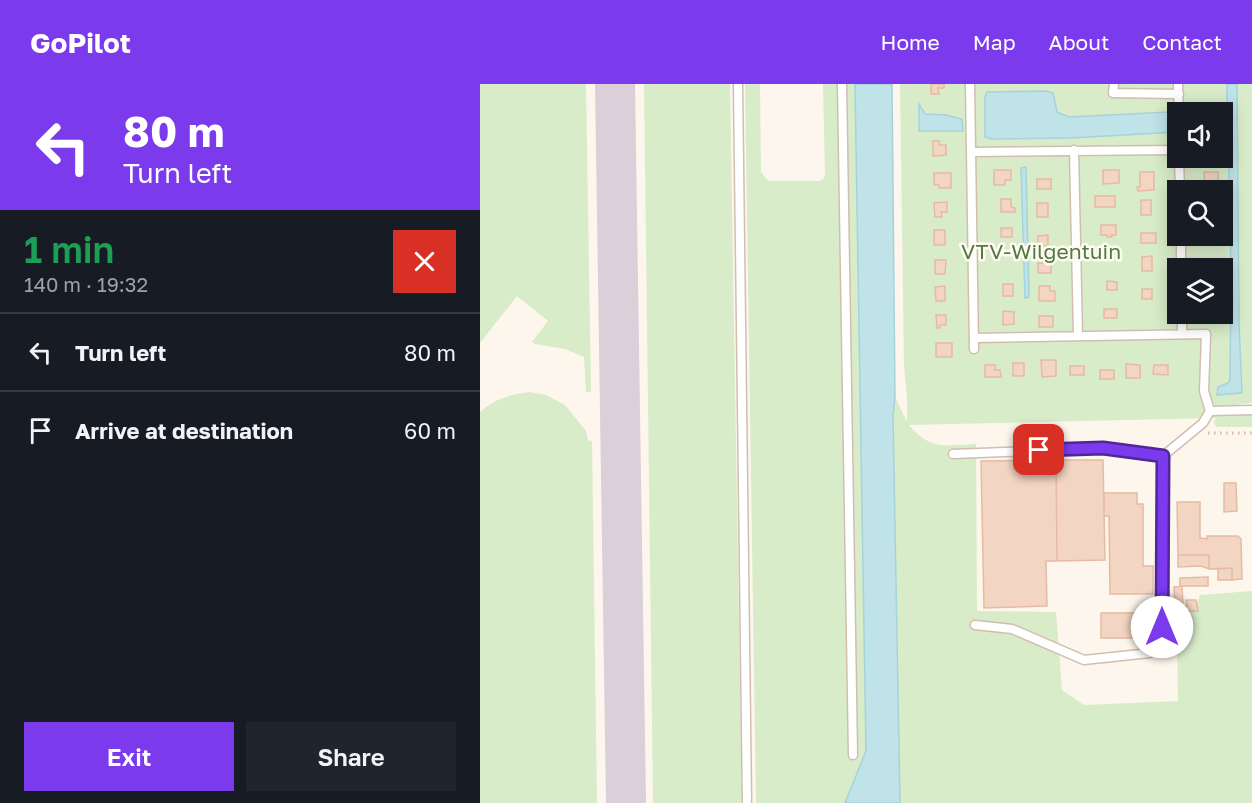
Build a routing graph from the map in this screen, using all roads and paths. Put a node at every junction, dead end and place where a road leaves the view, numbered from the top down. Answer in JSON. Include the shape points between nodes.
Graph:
{"nodes":[{"id":1,"x":738,"y":84,"type":"edge"},
{"id":2,"x":842,"y":84,"type":"edge"},
{"id":3,"x":970,"y":84,"type":"edge"},
{"id":4,"x":1114,"y":84,"type":"edge"},
{"id":5,"x":1178,"y":84,"type":"edge"},
{"id":6,"x":1179,"y":94,"type":"junction"},
{"id":7,"x":1179,"y":102,"type":"edge"},
{"id":8,"x":1074,"y":150,"type":"junction"},
{"id":9,"x":1167,"y":150,"type":"edge"},
{"id":10,"x":971,"y":152,"type":"junction"},
{"id":11,"x":1182,"y":324,"type":"edge"},
{"id":12,"x":1182,"y":334,"type":"junction"},
{"id":13,"x":1078,"y":336,"type":"junction"},
{"id":14,"x":974,"y":338,"type":"junction"},
{"id":15,"x":974,"y":349,"type":"dead end"},
{"id":16,"x":1252,"y":410,"type":"edge"},
{"id":17,"x":1210,"y":411,"type":"junction"},
{"id":18,"x":1191,"y":433,"type":"junction"},
{"id":19,"x":1252,"y":433,"type":"edge"},
{"id":20,"x":953,"y":454,"type":"dead end"},
{"id":21,"x":1163,"y":456,"type":"junction"},
{"id":22,"x":975,"y":625,"type":"dead end"},
{"id":23,"x":853,"y":754,"type":"dead end"},
{"id":24,"x":747,"y":803,"type":"edge"}],
"edges":[{"from":1,"to":24,"type":"lane"},
{"from":2,"to":23,"type":"lane"},
{"from":3,"to":10,"type":"lane"},
{"from":4,"to":6,"type":"lane","via":[[1113,93]]},
{"from":5,"to":6,"type":"lane"},
{"from":6,"to":7,"type":"lane"},
{"from":8,"to":9,"type":"lane"},
{"from":8,"to":10,"type":"lane"},
{"from":8,"to":13,"type":"lane"},
{"from":10,"to":14,"type":"lane"},
{"from":11,"to":12,"type":"lane"},
{"from":12,"to":13,"type":"lane"},
{"from":12,"to":17,"type":"lane","via":[[1206,334],[1204,391]]},
{"from":13,"to":14,"type":"lane"},
{"from":14,"to":15,"type":"lane"},
{"from":16,"to":17,"type":"lane"},
{"from":17,"to":18,"type":"lane"},
{"from":18,"to":19,"type":"path"},
{"from":18,"to":21,"type":"lane"},
{"from":20,"to":21,"type":"lane","via":[[1103,448]]},
{"from":21,"to":22,"type":"lane","via":[[1162,627],[1150,652],[1084,660],[1012,629]]}]}
